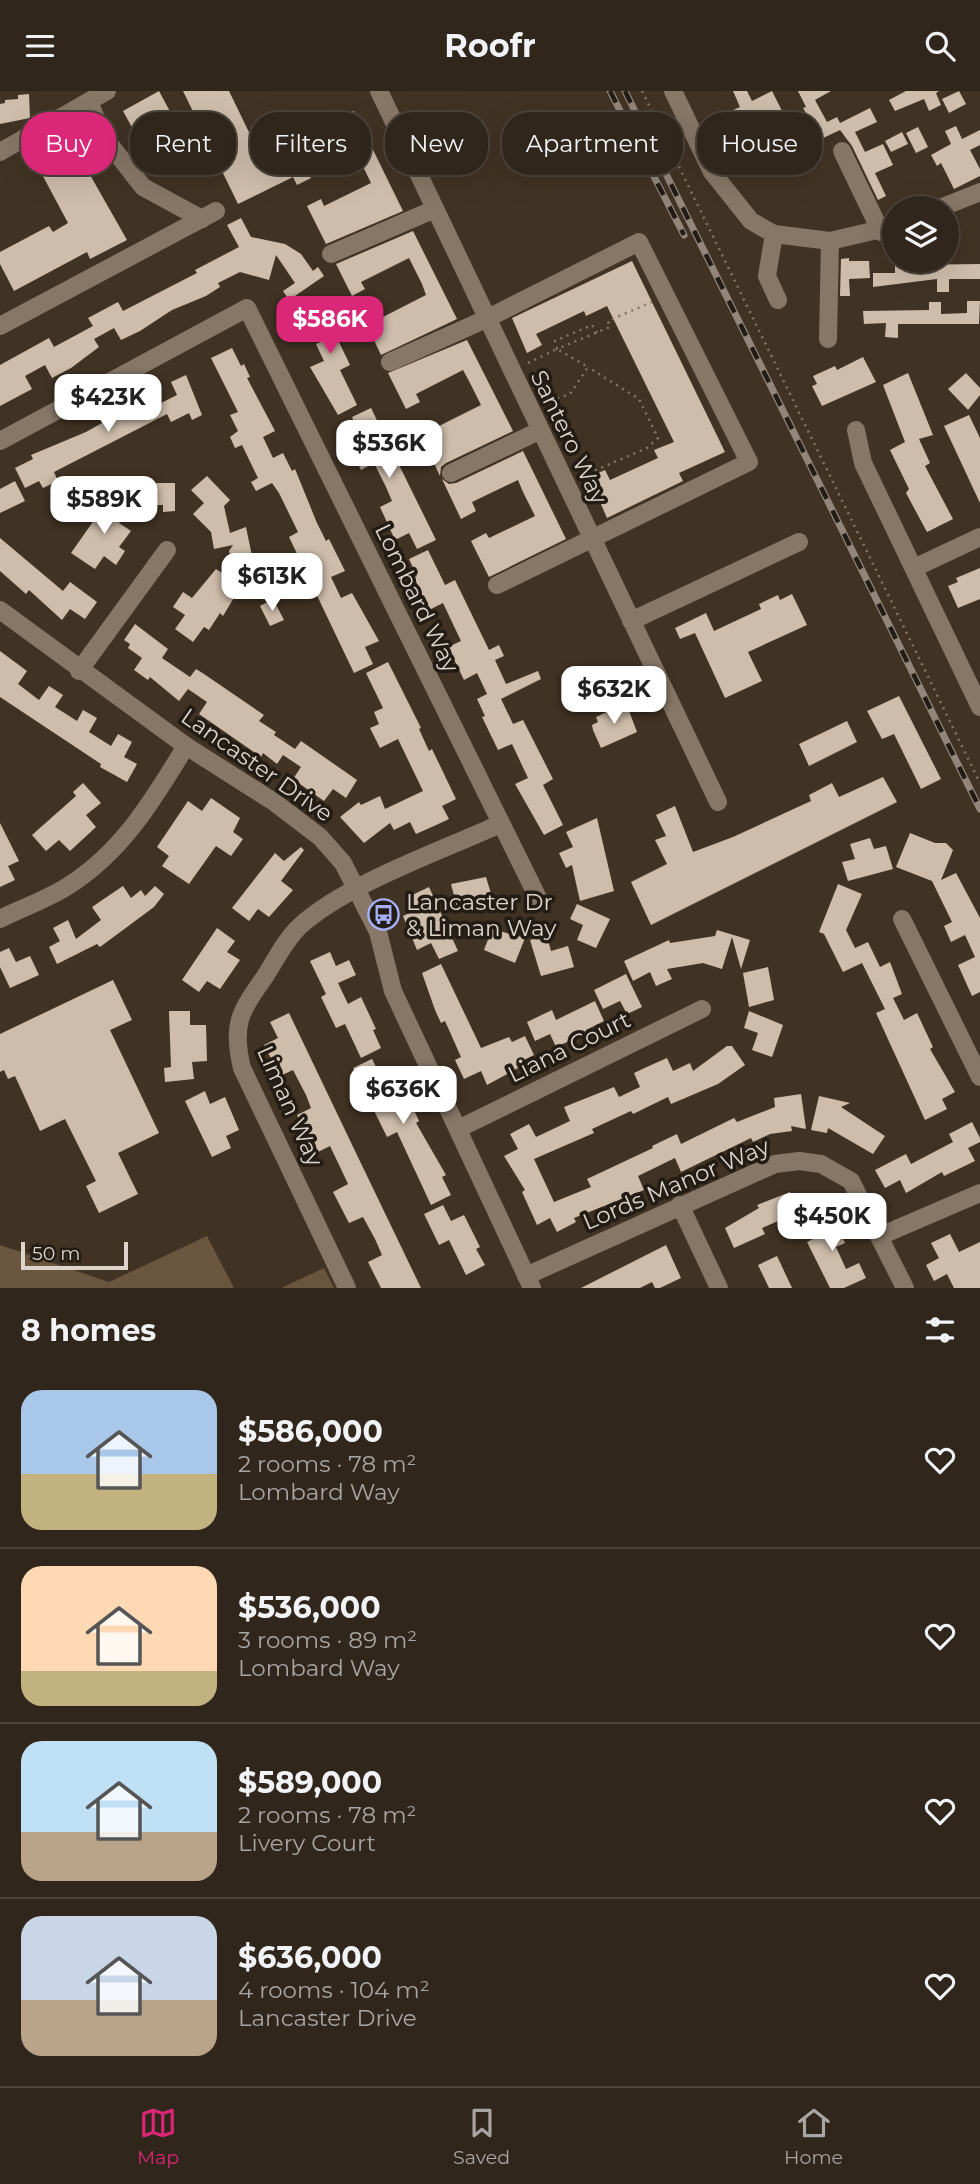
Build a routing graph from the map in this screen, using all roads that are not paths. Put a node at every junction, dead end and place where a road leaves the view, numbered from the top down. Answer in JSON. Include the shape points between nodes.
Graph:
{"nodes":[{"id":1,"x":107,"y":91,"type":"edge"},
{"id":2,"x":379,"y":91,"type":"edge"},
{"id":3,"x":673,"y":91,"type":"edge"},
{"id":4,"x":89,"y":101,"type":"junction"},
{"id":5,"x":697,"y":140,"type":"edge"},
{"id":6,"x":842,"y":151,"type":"dead end"},
{"id":7,"x":0,"y":152,"type":"edge"},
{"id":8,"x":715,"y":175,"type":"edge"},
{"id":9,"x":980,"y":192,"type":"edge"},
{"id":10,"x":959,"y":200,"type":"edge"},
{"id":11,"x":435,"y":209,"type":"junction"},
{"id":12,"x":882,"y":219,"type":"edge"},
{"id":13,"x":882,"y":230,"type":"edge"},
{"id":14,"x":774,"y":234,"type":"junction"},
{"id":15,"x":830,"y":241,"type":"junction"},
{"id":16,"x":331,"y":254,"type":"dead end"},
{"id":17,"x":778,"y":300,"type":"dead end"},
{"id":18,"x":486,"y":319,"type":"junction"},
{"id":19,"x":0,"y":326,"type":"edge"},
{"id":20,"x":828,"y":339,"type":"dead end"},
{"id":21,"x":390,"y":362,"type":"dead end"},
{"id":22,"x":856,"y":430,"type":"dead end"},
{"id":23,"x":539,"y":431,"type":"junction"},
{"id":24,"x":0,"y":441,"type":"edge"},
{"id":25,"x":451,"y":473,"type":"dead end"},
{"id":26,"x":980,"y":537,"type":"edge"},
{"id":27,"x":592,"y":541,"type":"junction"},
{"id":28,"x":799,"y":541,"type":"dead end"},
{"id":29,"x":167,"y":551,"type":"dead end"},
{"id":30,"x":914,"y":568,"type":"junction"},
{"id":31,"x":497,"y":586,"type":"dead end"},
{"id":32,"x":0,"y":610,"type":"edge"},
{"id":33,"x":631,"y":621,"type":"junction"},
{"id":34,"x":79,"y":671,"type":"junction"},
{"id":35,"x":977,"y":695,"type":"edge"},
{"id":36,"x":186,"y":746,"type":"junction"},
{"id":37,"x":718,"y":802,"type":"dead end"},
{"id":38,"x":500,"y":824,"type":"junction"},
{"id":39,"x":356,"y":889,"type":"junction"},
{"id":40,"x":538,"y":898,"type":"dead end"},
{"id":41,"x":0,"y":919,"type":"edge"},
{"id":42,"x":902,"y":919,"type":"dead end"},
{"id":43,"x":702,"y":1009,"type":"dead end"},
{"id":44,"x":980,"y":1077,"type":"edge"},
{"id":45,"x":458,"y":1129,"type":"junction"},
{"id":46,"x":980,"y":1193,"type":"edge"},
{"id":47,"x":680,"y":1205,"type":"junction"},
{"id":48,"x":880,"y":1236,"type":"junction"},
{"id":49,"x":529,"y":1282,"type":"edge"},
{"id":50,"x":347,"y":1288,"type":"edge"},
{"id":51,"x":719,"y":1288,"type":"edge"},
{"id":52,"x":905,"y":1288,"type":"edge"}],
"edges":[{"from":1,"to":4,"type":"street"},
{"from":2,"to":11,"type":"street","name":"Santero Way"},
{"from":3,"to":5,"type":"street"},
{"from":4,"to":7,"type":"street"},
{"from":4,"to":19,"type":"street","via":[[104,138],[143,187],[209,215]]},
{"from":6,"to":12,"type":"street"},
{"from":8,"to":14,"type":"street","via":[[751,221]]},
{"from":9,"to":10,"type":"street"},
{"from":11,"to":16,"type":"street"},
{"from":11,"to":18,"type":"street","name":"Santero Way"},
{"from":13,"to":15,"type":"street"},
{"from":14,"to":15,"type":"street"},
{"from":14,"to":17,"type":"street","via":[[767,276]]},
{"from":15,"to":20,"type":"street"},
{"from":18,"to":21,"type":"street"},
{"from":18,"to":23,"type":"street","name":"Santero Way"},
{"from":18,"to":27,"type":"street","via":[[639,242],[749,463]]},
{"from":22,"to":30,"type":"street","via":[[863,463]]},
{"from":23,"to":25,"type":"street"},
{"from":23,"to":27,"type":"street","name":"Santero Way"},
{"from":24,"to":38,"type":"street","name":"Lombard Way","via":[[247,308]]},
{"from":26,"to":30,"type":"street"},
{"from":27,"to":31,"type":"street"},
{"from":27,"to":33,"type":"street","name":"Santero Way"},
{"from":28,"to":33,"type":"street"},
{"from":29,"to":34,"type":"street"},
{"from":30,"to":35,"type":"street"},
{"from":32,"to":34,"type":"street","name":"Lancaster Drive"},
{"from":33,"to":37,"type":"street","name":"Santero Way"},
{"from":34,"to":36,"type":"street","name":"Lancaster Drive"},
{"from":36,"to":39,"type":"street","name":"Lancaster Drive","via":[[320,837],[343,863]]},
{"from":36,"to":41,"type":"street","via":[[139,822],[106,858],[67,886]]},
{"from":38,"to":39,"type":"street","name":"Liman Way"},
{"from":38,"to":40,"type":"street","name":"Lombard Way"},
{"from":39,"to":45,"type":"street","name":"Lancaster Drive","via":[[378,933],[393,991]]},
{"from":39,"to":50,"type":"street","name":"Liman Way","via":[[326,905],[298,929],[243,1009],[235,1042],[242,1067]]},
{"from":42,"to":44,"type":"street"},
{"from":43,"to":45,"type":"street","name":"Liana Court"},
{"from":45,"to":49,"type":"street","name":"Lancaster Drive"},
{"from":46,"to":48,"type":"street"},
{"from":47,"to":48,"type":"street","name":"Lords Manor Way","via":[[775,1164],[821,1164],[851,1181]]},
{"from":47,"to":49,"type":"street","name":"Lords Manor Way"},
{"from":47,"to":51,"type":"street"},
{"from":48,"to":52,"type":"street","name":"Lords Manor Way"}]}
